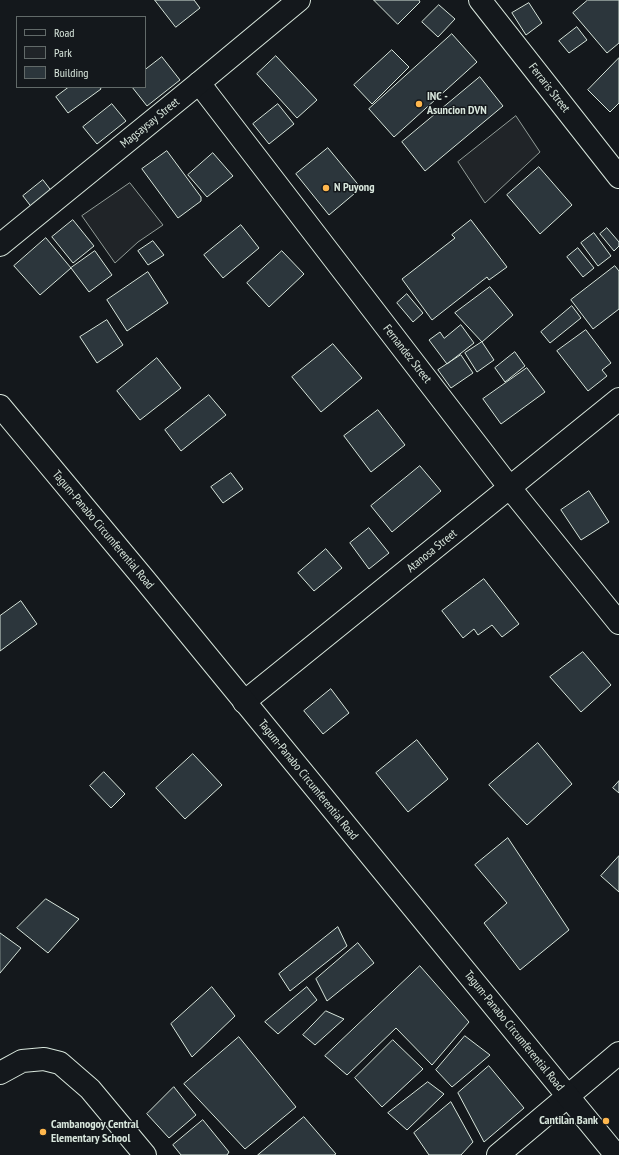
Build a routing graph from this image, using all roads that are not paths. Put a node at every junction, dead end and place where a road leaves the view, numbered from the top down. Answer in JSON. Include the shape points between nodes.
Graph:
{"nodes":[{"id":1,"x":299,"y":0,"type":"edge"},
{"id":2,"x":480,"y":0,"type":"edge"},
{"id":3,"x":199,"y":83,"type":"junction"},
{"id":4,"x":619,"y":177,"type":"edge"},
{"id":5,"x":0,"y":245,"type":"edge"},
{"id":6,"x":619,"y":399,"type":"edge"},
{"id":7,"x":0,"y":406,"type":"edge"},
{"id":8,"x":510,"y":488,"type":"junction"},
{"id":9,"x":619,"y":623,"type":"edge"},
{"id":10,"x":244,"y":702,"type":"junction"},
{"id":11,"x":619,"y":1053,"type":"edge"},
{"id":12,"x":0,"y":1073,"type":"edge"},
{"id":13,"x":568,"y":1096,"type":"junction"},
{"id":14,"x":144,"y":1155,"type":"edge"},
{"id":15,"x":498,"y":1155,"type":"edge"},
{"id":16,"x":616,"y":1155,"type":"edge"}],
"edges":[{"from":1,"to":3,"type":"main road","name":"Magsaysay Street"},
{"from":2,"to":4,"type":"main road","name":"Ferraris Street"},
{"from":3,"to":5,"type":"main road","name":"Magsaysay Street"},
{"from":3,"to":8,"type":"main road","name":"Fernandez Street"},
{"from":6,"to":8,"type":"main road","name":"Atanosa Street"},
{"from":7,"to":10,"type":"main road","name":"Tagum-Panabo Circumferential Road"},
{"from":8,"to":9,"type":"main road","name":"Fernandez Street"},
{"from":8,"to":10,"type":"main road","name":"Atanosa Street"},
{"from":10,"to":13,"type":"main road","name":"Tagum-Panabo Circumferential Road"},
{"from":11,"to":13,"type":"main road"},
{"from":12,"to":14,"type":"main road","via":[[22,1061],[44,1058],[60,1063],[90,1089]]},
{"from":13,"to":15,"type":"main road"},
{"from":13,"to":16,"type":"main road","name":"Tagum-Panabo Circumferential Road"}]}
